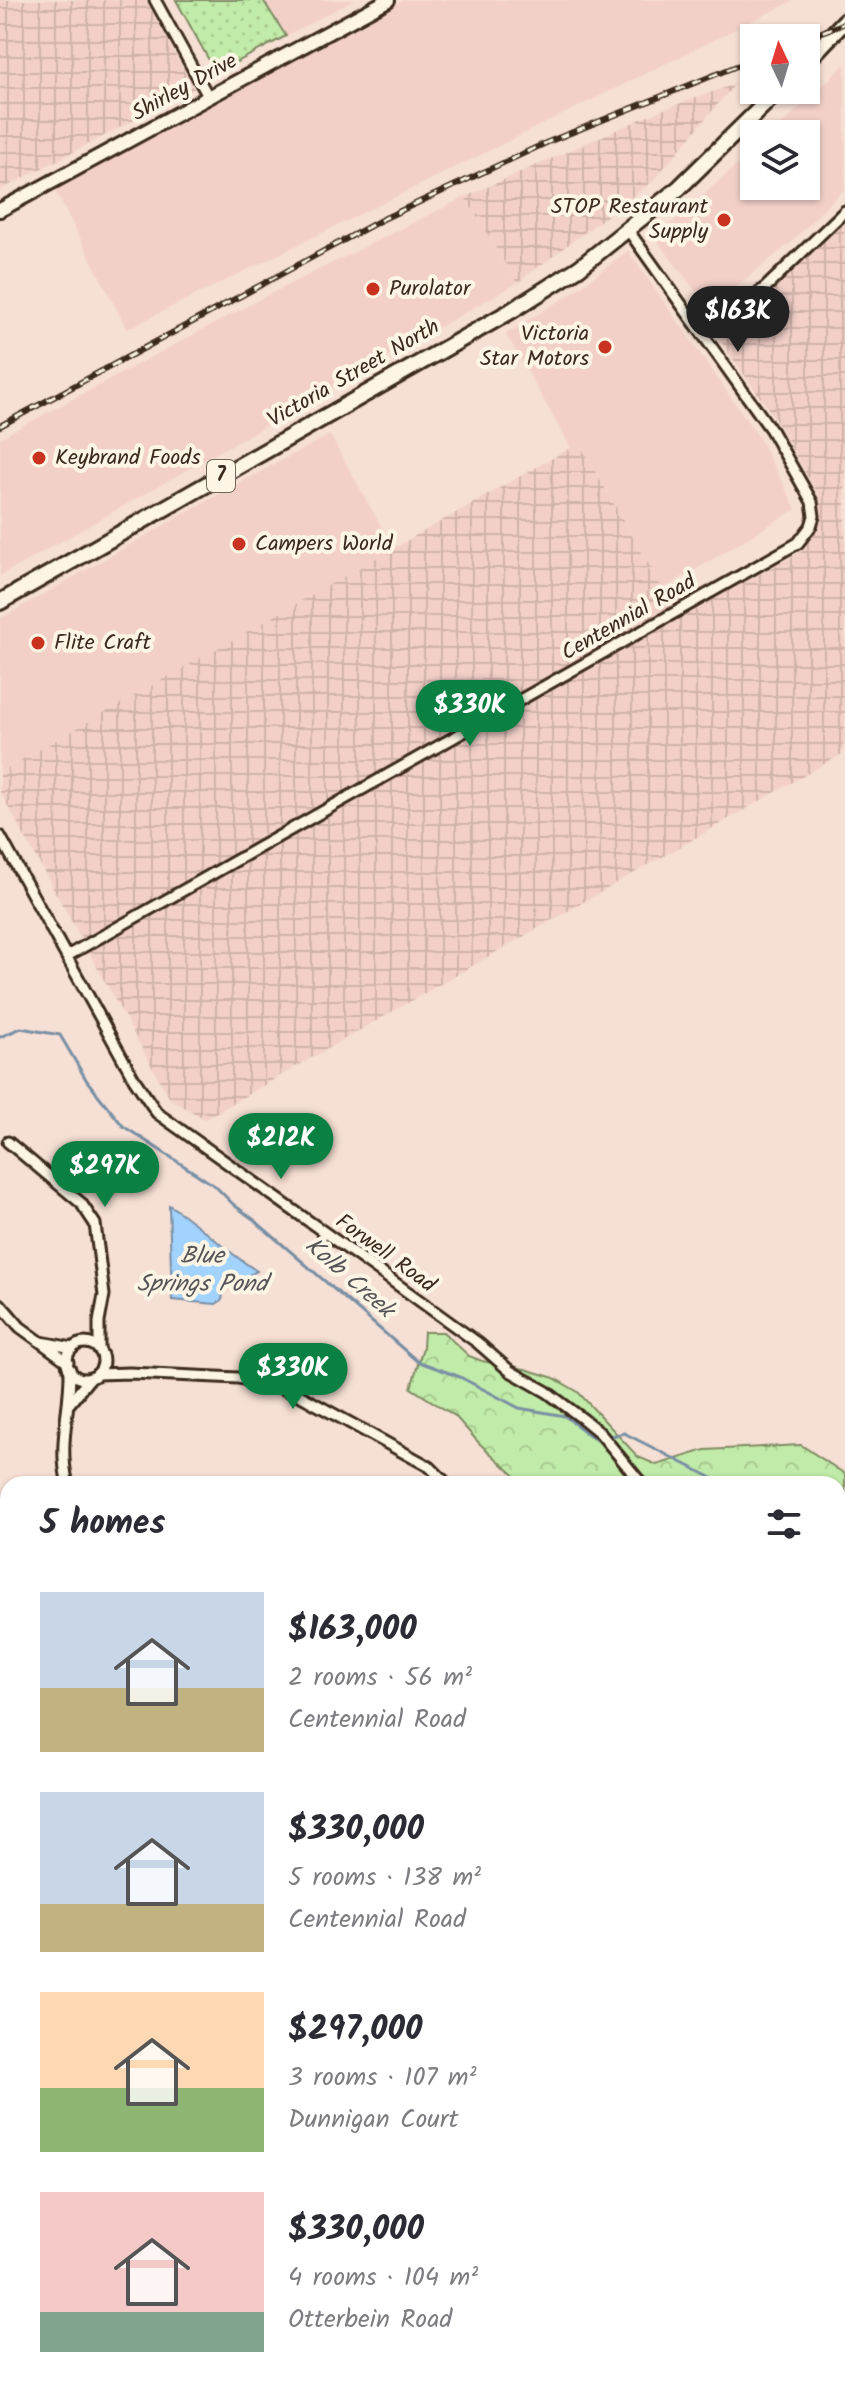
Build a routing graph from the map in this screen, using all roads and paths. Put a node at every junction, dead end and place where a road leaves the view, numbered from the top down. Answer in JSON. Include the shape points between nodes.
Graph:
{"nodes":[{"id":1,"x":155,"y":0,"type":"edge"},
{"id":2,"x":388,"y":0,"type":"edge"},
{"id":3,"x":845,"y":21,"type":"edge"},
{"id":4,"x":820,"y":47,"type":"edge"},
{"id":5,"x":209,"y":98,"type":"junction"},
{"id":6,"x":765,"y":104,"type":"edge"},
{"id":7,"x":0,"y":210,"type":"edge"},
{"id":8,"x":845,"y":211,"type":"edge"},
{"id":9,"x":628,"y":230,"type":"junction"},
{"id":10,"x":704,"y":334,"type":"junction"},
{"id":11,"x":0,"y":602,"type":"edge"},
{"id":12,"x":0,"y":836,"type":"edge"},
{"id":13,"x":67,"y":956,"type":"junction"},
{"id":14,"x":8,"y":1142,"type":"dead end"},
{"id":15,"x":0,"y":1304,"type":"edge"},
{"id":16,"x":99,"y":1322,"type":"junction"},
{"id":17,"x":41,"y":1342,"type":"junction"},
{"id":18,"x":78,"y":1345,"type":"junction"},
{"id":19,"x":100,"y":1354,"type":"junction"},
{"id":20,"x":69,"y":1365,"type":"junction"},
{"id":21,"x":130,"y":1373,"type":"junction"},
{"id":22,"x":93,"y":1376,"type":"junction"},
{"id":23,"x":70,"y":1403,"type":"junction"},
{"id":24,"x":67,"y":1476,"type":"edge"},
{"id":25,"x":439,"y":1476,"type":"edge"},
{"id":26,"x":636,"y":1476,"type":"edge"}],
"edges":[{"from":1,"to":5,"type":"street"},
{"from":2,"to":5,"type":"street","name":"Shirley Drive"},
{"from":3,"to":4,"type":"main road"},
{"from":5,"to":7,"type":"street","name":"Shirley Drive"},
{"from":6,"to":9,"type":"main road","name":"Victoria Street North","number":"7"},
{"from":8,"to":10,"type":"street","via":[[766,287]]},
{"from":9,"to":10,"type":"street","name":"Centennial Road"},
{"from":9,"to":11,"type":"main road","name":"Victoria Street North","number":"7","via":[[511,311]]},
{"from":10,"to":13,"type":"street","name":"Centennial Road","via":[[771,430],[812,502],[814,516],[798,543]]},
{"from":12,"to":13,"type":"street","name":"Forwell Road"},
{"from":13,"to":26,"type":"street","name":"Forwell Road","via":[[157,1113],[510,1371],[547,1392],[600,1433]]},
{"from":14,"to":16,"type":"street","via":[[81,1203],[95,1224],[104,1295]]},
{"from":15,"to":17,"type":"street"},
{"from":16,"to":18,"type":"street"},
{"from":16,"to":19,"type":"street"},
{"from":17,"to":18,"type":"street"},
{"from":17,"to":20,"type":"street"},
{"from":18,"to":19,"type":"street"},
{"from":18,"to":20,"type":"street"},
{"from":19,"to":21,"type":"street"},
{"from":19,"to":22,"type":"street","via":[[102,1367]]},
{"from":20,"to":22,"type":"street","via":[[78,1377]]},
{"from":20,"to":23,"type":"street"},
{"from":21,"to":22,"type":"street"},
{"from":21,"to":25,"type":"street","via":[[238,1378],[277,1386]]},
{"from":22,"to":23,"type":"street"},
{"from":23,"to":24,"type":"street","via":[[62,1443]]}]}
